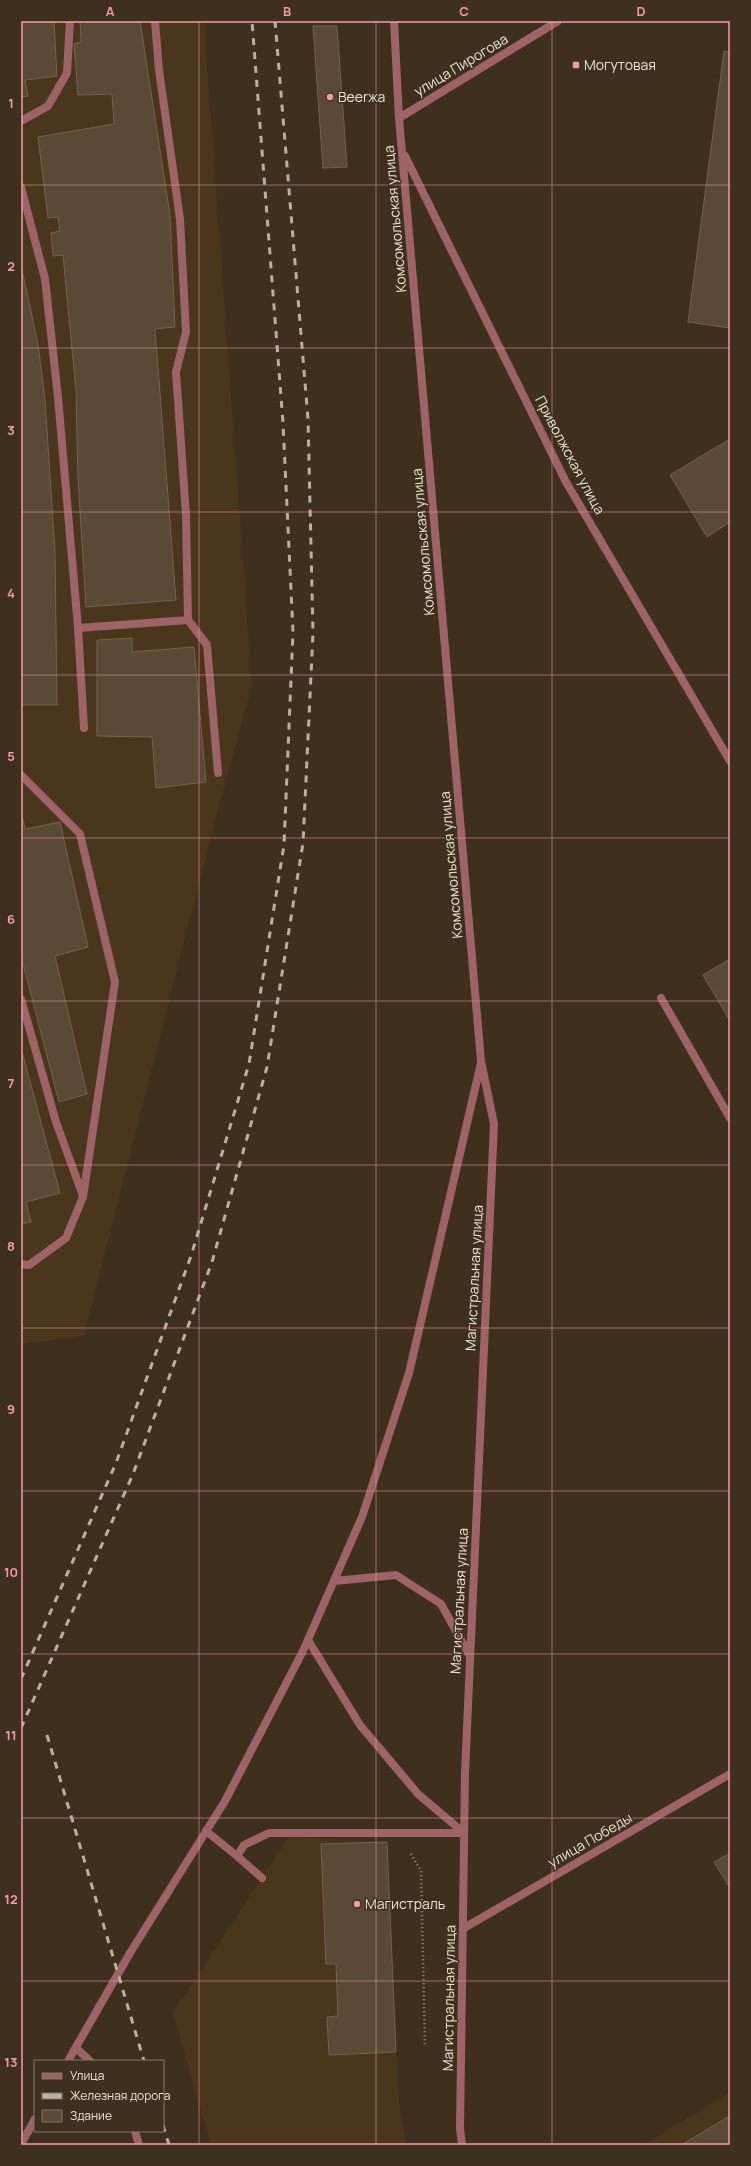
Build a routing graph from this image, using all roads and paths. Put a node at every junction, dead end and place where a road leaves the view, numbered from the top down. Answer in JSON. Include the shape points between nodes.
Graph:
{"nodes":[{"id":1,"x":70,"y":21,"type":"edge"},
{"id":2,"x":155,"y":21,"type":"edge"},
{"id":3,"x":394,"y":21,"type":"edge"},
{"id":4,"x":558,"y":21,"type":"edge"},
{"id":5,"x":399,"y":118,"type":"junction"},
{"id":6,"x":21,"y":121,"type":"edge"},
{"id":7,"x":403,"y":152,"type":"junction"},
{"id":8,"x":21,"y":187,"type":"edge"},
{"id":9,"x":188,"y":620,"type":"junction"},
{"id":10,"x":78,"y":628,"type":"junction"},
{"id":11,"x":84,"y":728,"type":"dead end"},
{"id":12,"x":730,"y":761,"type":"edge"},
{"id":13,"x":218,"y":774,"type":"dead end"},
{"id":14,"x":21,"y":775,"type":"edge"},
{"id":15,"x":660,"y":998,"type":"dead end"},
{"id":16,"x":21,"y":999,"type":"edge"},
{"id":17,"x":481,"y":1060,"type":"junction"},
{"id":18,"x":730,"y":1118,"type":"edge"},
{"id":19,"x":84,"y":1196,"type":"junction"},
{"id":20,"x":21,"y":1264,"type":"edge"},
{"id":21,"x":334,"y":1581,"type":"junction"},
{"id":22,"x":308,"y":1640,"type":"junction"},
{"id":23,"x":470,"y":1656,"type":"junction"},
{"id":24,"x":730,"y":1774,"type":"edge"},
{"id":25,"x":206,"y":1831,"type":"junction"},
{"id":26,"x":392,"y":1833,"type":"junction"},
{"id":27,"x":464,"y":1833,"type":"junction"},
{"id":28,"x":236,"y":1856,"type":"junction"},
{"id":29,"x":262,"y":1878,"type":"dead end"},
{"id":30,"x":464,"y":1928,"type":"junction"},
{"id":31,"x":425,"y":2047,"type":"dead end"},
{"id":32,"x":76,"y":2048,"type":"junction"},
{"id":33,"x":69,"y":2060,"type":"edge"},
{"id":34,"x":89,"y":2060,"type":"edge"},
{"id":35,"x":34,"y":2122,"type":"edge"},
{"id":36,"x":135,"y":2132,"type":"edge"},
{"id":37,"x":21,"y":2144,"type":"edge"},
{"id":38,"x":139,"y":2145,"type":"edge"},
{"id":39,"x":462,"y":2145,"type":"edge"}],
"edges":[{"from":1,"to":6,"type":"street","via":[[67,73],[48,106]]},
{"from":2,"to":9,"type":"street","via":[[159,70],[180,219],[183,272],[186,332],[176,372],[186,515]]},
{"from":3,"to":5,"type":"street","name":"Комсомольская улица"},
{"from":4,"to":5,"type":"street","name":"улица Пирогова"},
{"from":5,"to":7,"type":"street","name":"Комсомольская улица"},
{"from":7,"to":12,"type":"street","name":"Приволжская улица","via":[[566,482]]},
{"from":7,"to":17,"type":"street","name":"Комсомольская улица"},
{"from":8,"to":10,"type":"street","via":[[45,279]]},
{"from":9,"to":10,"type":"street"},
{"from":9,"to":13,"type":"street","via":[[208,645]]},
{"from":10,"to":11,"type":"street"},
{"from":14,"to":19,"type":"street","via":[[80,834],[115,982]]},
{"from":15,"to":18,"type":"street"},
{"from":16,"to":19,"type":"street","via":[[56,1122]]},
{"from":17,"to":21,"type":"street","via":[[409,1373],[362,1517]]},
{"from":17,"to":23,"type":"street","name":"Магистральная улица","via":[[494,1124]]},
{"from":19,"to":20,"type":"street","via":[[66,1238],[29,1265]]},
{"from":21,"to":22,"type":"street"},
{"from":21,"to":23,"type":"street","via":[[396,1575],[441,1604]]},
{"from":22,"to":25,"type":"street","via":[[225,1801]]},
{"from":22,"to":27,"type":"street","via":[[360,1725],[418,1794]]},
{"from":23,"to":27,"type":"street","name":"Магистральная улица"},
{"from":24,"to":30,"type":"street","name":"улица Победы"},
{"from":25,"to":28,"type":"street"},
{"from":25,"to":32,"type":"street","via":[[130,1953]]},
{"from":26,"to":27,"type":"street"},
{"from":26,"to":28,"type":"street","via":[[269,1833],[244,1845]]},
{"from":26,"to":31,"type":"path","via":[[405,1844],[421,1871]]},
{"from":27,"to":30,"type":"street","name":"Магистральная улица"},
{"from":28,"to":29,"type":"street"},
{"from":30,"to":39,"type":"street","name":"Магистральная улица","via":[[460,2129]]},
{"from":32,"to":33,"type":"street"},
{"from":32,"to":34,"type":"street"},
{"from":35,"to":37,"type":"street"},
{"from":36,"to":38,"type":"street"}]}
